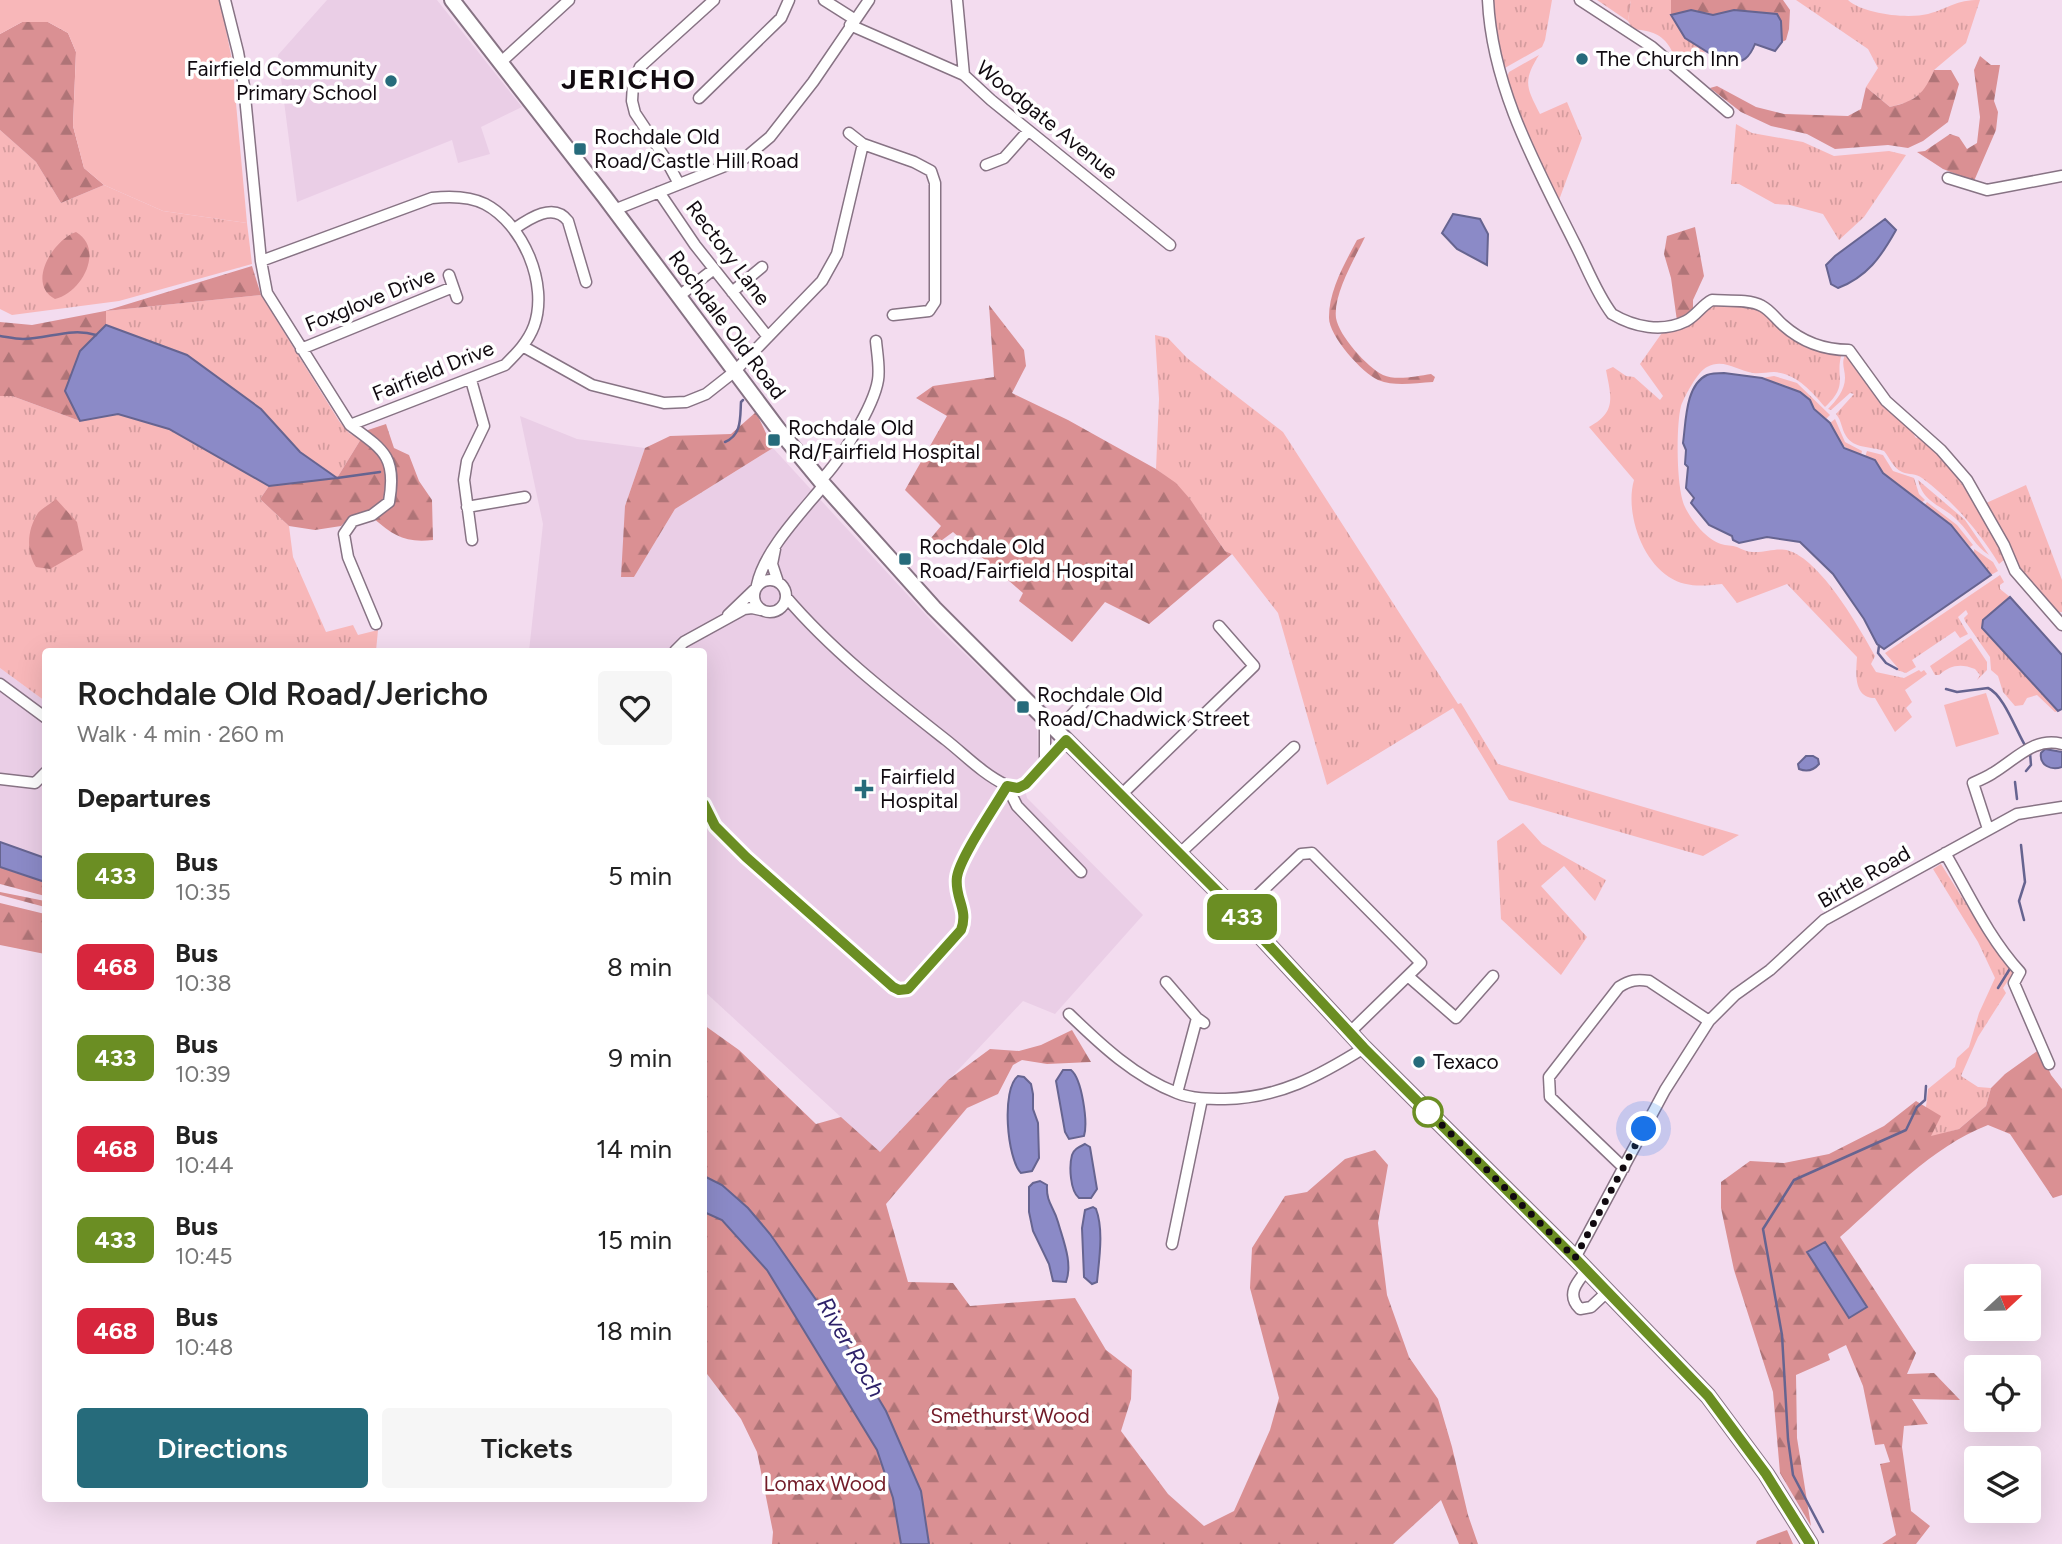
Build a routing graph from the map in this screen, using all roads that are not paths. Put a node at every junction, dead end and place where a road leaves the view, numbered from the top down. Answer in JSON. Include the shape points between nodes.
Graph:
{"nodes":[{"id":1,"x":225,"y":0,"type":"edge"},
{"id":2,"x":452,"y":0,"type":"edge"},
{"id":3,"x":569,"y":0,"type":"edge"},
{"id":4,"x":714,"y":0,"type":"edge"},
{"id":5,"x":789,"y":0,"type":"edge"},
{"id":6,"x":824,"y":0,"type":"edge"},
{"id":7,"x":869,"y":0,"type":"edge"},
{"id":8,"x":957,"y":0,"type":"edge"},
{"id":9,"x":1488,"y":0,"type":"edge"},
{"id":10,"x":1580,"y":0,"type":"edge"},
{"id":11,"x":852,"y":22,"type":"junction"},
{"id":12,"x":501,"y":62,"type":"junction"},
{"id":13,"x":964,"y":75,"type":"junction"},
{"id":14,"x":699,"y":98,"type":"dead end"},
{"id":15,"x":1728,"y":112,"type":"dead end"},
{"id":16,"x":1028,"y":131,"type":"junction"},
{"id":17,"x":849,"y":133,"type":"dead end"},
{"id":18,"x":863,"y":144,"type":"junction"},
{"id":19,"x":986,"y":165,"type":"dead end"},
{"id":20,"x":2062,"y":176,"type":"edge"},
{"id":21,"x":1948,"y":178,"type":"dead end"},
{"id":22,"x":679,"y":184,"type":"junction"},
{"id":23,"x":659,"y":192,"type":"junction"},
{"id":24,"x":614,"y":210,"type":"junction"},
{"id":25,"x":514,"y":229,"type":"junction"},
{"id":26,"x":1170,"y":245,"type":"dead end"},
{"id":27,"x":261,"y":261,"type":"junction"},
{"id":28,"x":762,"y":267,"type":"dead end"},
{"id":29,"x":714,"y":269,"type":"junction"},
{"id":30,"x":449,"y":275,"type":"dead end"},
{"id":31,"x":586,"y":282,"type":"dead end"},
{"id":32,"x":453,"y":287,"type":"junction"},
{"id":33,"x":732,"y":292,"type":"junction"},
{"id":34,"x":679,"y":296,"type":"junction"},
{"id":35,"x":457,"y":298,"type":"dead end"},
{"id":36,"x":893,"y":315,"type":"dead end"},
{"id":37,"x":768,"y":337,"type":"junction"},
{"id":38,"x":876,"y":341,"type":"dead end"},
{"id":39,"x":524,"y":347,"type":"junction"},
{"id":40,"x":301,"y":349,"type":"junction"},
{"id":41,"x":734,"y":372,"type":"junction"},
{"id":42,"x":471,"y":380,"type":"junction"},
{"id":43,"x":350,"y":425,"type":"junction"},
{"id":44,"x":822,"y":483,"type":"junction"},
{"id":45,"x":525,"y":497,"type":"dead end"},
{"id":46,"x":467,"y":507,"type":"junction"},
{"id":47,"x":472,"y":540,"type":"dead end"},
{"id":48,"x":775,"y":548,"type":"junction"},
{"id":49,"x":778,"y":582,"type":"junction"},
{"id":50,"x":756,"y":588,"type":"junction"},
{"id":51,"x":786,"y":597,"type":"junction"},
{"id":52,"x":761,"y":610,"type":"junction"},
{"id":53,"x":720,"y":622,"type":"junction"},
{"id":54,"x":376,"y":624,"type":"dead end"},
{"id":55,"x":2062,"y":625,"type":"edge"},
{"id":56,"x":1219,"y":626,"type":"dead end"},
{"id":57,"x":678,"y":648,"type":"edge"},
{"id":58,"x":0,"y":684,"type":"edge"},
{"id":59,"x":1091,"y":694,"type":"dead end"},
{"id":60,"x":42,"y":715,"type":"edge"},
{"id":61,"x":1045,"y":719,"type":"junction"},
{"id":62,"x":1061,"y":735,"type":"junction"},
{"id":63,"x":2062,"y":744,"type":"edge"},
{"id":64,"x":1294,"y":747,"type":"dead end"},
{"id":65,"x":1045,"y":764,"type":"junction"},
{"id":66,"x":42,"y":776,"type":"edge"},
{"id":67,"x":0,"y":779,"type":"edge"},
{"id":68,"x":1007,"y":786,"type":"junction"},
{"id":69,"x":1121,"y":794,"type":"junction"},
{"id":70,"x":2062,"y":807,"type":"edge"},
{"id":71,"x":707,"y":810,"type":"edge"},
{"id":72,"x":1988,"y":830,"type":"junction"},
{"id":73,"x":1945,"y":853,"type":"junction"},
{"id":74,"x":1179,"y":854,"type":"junction"},
{"id":75,"x":1081,"y":873,"type":"dead end"},
{"id":76,"x":1239,"y":913,"type":"junction"},
{"id":77,"x":1409,"y":976,"type":"junction"},
{"id":78,"x":1493,"y":976,"type":"dead end"},
{"id":79,"x":1166,"y":982,"type":"dead end"},
{"id":80,"x":1069,"y":1014,"type":"dead end"},
{"id":81,"x":1709,"y":1021,"type":"junction"},
{"id":82,"x":1349,"y":1033,"type":"junction"},
{"id":83,"x":1364,"y":1048,"type":"junction"},
{"id":84,"x":2049,"y":1064,"type":"dead end"},
{"id":85,"x":1177,"y":1093,"type":"junction"},
{"id":86,"x":1202,"y":1099,"type":"junction"},
{"id":87,"x":1624,"y":1168,"type":"junction"},
{"id":88,"x":1172,"y":1244,"type":"dead end"},
{"id":89,"x":1575,"y":1258,"type":"junction"},
{"id":90,"x":1587,"y":1270,"type":"junction"},
{"id":91,"x":1607,"y":1292,"type":"junction"},
{"id":92,"x":1810,"y":1544,"type":"edge"}],
"edges":[{"from":1,"to":27,"type":"street","via":[[244,86]]},
{"from":2,"to":12,"type":"main road","name":"Rochdale Old Road"},
{"from":3,"to":12,"type":"street"},
{"from":4,"to":22,"type":"street","via":[[640,67],[633,84],[635,113]]},
{"from":5,"to":14,"type":"street","via":[[781,18]]},
{"from":6,"to":11,"type":"street","name":"Woodgate Avenue"},
{"from":7,"to":11,"type":"street"},
{"from":8,"to":13,"type":"street"},
{"from":9,"to":55,"type":"street","via":[[1500,74],[1518,124],[1612,314],[1665,328],[1688,320],[1712,300],[1748,302],[1762,306],[1814,345],[1849,350],[1886,401],[1967,480],[2015,571]]},
{"from":10,"to":15,"type":"street","via":[[1652,47]]},
{"from":11,"to":13,"type":"street","name":"Woodgate Avenue"},
{"from":11,"to":22,"type":"street","via":[[766,142],[745,158]]},
{"from":12,"to":24,"type":"main road","name":"Rochdale Old Road"},
{"from":13,"to":16,"type":"street","name":"Woodgate Avenue"},
{"from":16,"to":19,"type":"street","via":[[1004,158]]},
{"from":16,"to":26,"type":"street","name":"Woodgate Avenue"},
{"from":17,"to":18,"type":"street"},
{"from":18,"to":36,"type":"street","via":[[914,162],[931,172],[935,183],[935,302],[929,312]]},
{"from":18,"to":37,"type":"street","name":"Rectory Lane","via":[[836,254],[822,281]]},
{"from":20,"to":21,"type":"street","via":[[1987,190]]},
{"from":22,"to":23,"type":"street"},
{"from":23,"to":24,"type":"street"},
{"from":23,"to":29,"type":"street","name":"Rectory Lane"},
{"from":24,"to":34,"type":"main road","name":"Rochdale Old Road"},
{"from":25,"to":27,"type":"street","name":"Fairfield Drive","via":[[501,214],[473,199],[432,198]]},
{"from":25,"to":31,"type":"street","via":[[552,210],[562,213]]},
{"from":25,"to":39,"type":"street","name":"Fairfield Drive","via":[[530,262],[538,294],[537,317]]},
{"from":27,"to":40,"type":"street","via":[[267,293]]},
{"from":28,"to":33,"type":"street","via":[[748,273]]},
{"from":29,"to":33,"type":"street","name":"Rectory Lane"},
{"from":29,"to":34,"type":"street"},
{"from":30,"to":32,"type":"street"},
{"from":32,"to":35,"type":"street"},
{"from":32,"to":40,"type":"street","name":"Foxglove Drive"},
{"from":33,"to":37,"type":"street","name":"Rectory Lane"},
{"from":34,"to":41,"type":"main road","name":"Rochdale Old Road"},
{"from":37,"to":41,"type":"street","name":"Rectory Lane"},
{"from":38,"to":44,"type":"street","via":[[878,379],[870,405]]},
{"from":39,"to":41,"type":"street","name":"Rectory Lane","via":[[592,385],[664,403],[687,402],[706,394]]},
{"from":39,"to":42,"type":"street","name":"Fairfield Drive","via":[[505,365]]},
{"from":40,"to":43,"type":"street"},
{"from":41,"to":44,"type":"main road","name":"Rochdale Old Road"},
{"from":42,"to":43,"type":"street","name":"Fairfield Drive"},
{"from":42,"to":46,"type":"street","via":[[484,426],[467,461]]},
{"from":43,"to":54,"type":"street","via":[[381,447],[394,476],[389,502],[372,515],[353,521],[344,534],[348,557]]},
{"from":44,"to":48,"type":"street"},
{"from":44,"to":61,"type":"main road","name":"Rochdale Old Road","via":[[934,608]]},
{"from":45,"to":46,"type":"street"},
{"from":46,"to":47,"type":"street"},
{"from":48,"to":49,"type":"street","via":[[772,564]]},
{"from":48,"to":50,"type":"street","via":[[764,560]]},
{"from":49,"to":50,"type":"street","via":[[767,580]]},
{"from":49,"to":51,"type":"street"},
{"from":50,"to":52,"type":"street","via":[[754,601]]},
{"from":50,"to":53,"type":"street"},
{"from":51,"to":52,"type":"street","via":[[778,610]]},
{"from":51,"to":68,"type":"street","via":[[865,673]]},
{"from":52,"to":53,"type":"street","via":[[744,609]]},
{"from":53,"to":57,"type":"street"},
{"from":56,"to":69,"type":"street","via":[[1254,666]]},
{"from":58,"to":60,"type":"street"},
{"from":59,"to":62,"type":"street"},
{"from":61,"to":62,"type":"main road","name":"Rochdale Old Road"},
{"from":61,"to":65,"type":"street"},
{"from":62,"to":65,"type":"street"},
{"from":62,"to":69,"type":"main road","name":"Rochdale Old Road"},
{"from":63,"to":72,"type":"street","via":[[2033,746],[1973,783]]},
{"from":64,"to":74,"type":"street"},
{"from":65,"to":68,"type":"street","via":[[1026,784]]},
{"from":66,"to":67,"type":"street","via":[[35,783]]},
{"from":68,"to":71,"type":"street","via":[[958,872],[956,890],[969,911],[961,930],[913,985],[899,990],[746,857],[715,826]]},
{"from":68,"to":75,"type":"street","via":[[1017,806]]},
{"from":69,"to":74,"type":"main road","name":"Rochdale Old Road"},
{"from":70,"to":72,"type":"street","name":"Birtle Road","via":[[2017,814]]},
{"from":72,"to":73,"type":"street","name":"Birtle Road"},
{"from":73,"to":81,"type":"street","name":"Birtle Road","via":[[1825,920]]},
{"from":73,"to":84,"type":"street","via":[[1983,924],[2020,972],[2014,983]]},
{"from":74,"to":76,"type":"main road","name":"Rochdale Old Road"},
{"from":76,"to":77,"type":"street","via":[[1301,854],[1312,853],[1421,963]]},
{"from":76,"to":82,"type":"main road","name":"Rochdale Old Road"},
{"from":77,"to":78,"type":"street","via":[[1456,1018]]},
{"from":77,"to":82,"type":"street"},
{"from":79,"to":85,"type":"street","via":[[1200,1021]]},
{"from":80,"to":85,"type":"street","via":[[1140,1074]]},
{"from":81,"to":87,"type":"street","name":"Birtle Road","via":[[1665,1090]]},
{"from":81,"to":87,"type":"street","via":[[1649,981],[1627,982],[1549,1077],[1550,1097]]},
{"from":82,"to":83,"type":"main road","name":"Rochdale Old Road"},
{"from":83,"to":86,"type":"street","via":[[1283,1091]]},
{"from":83,"to":89,"type":"main road","name":"Rochdale Old Road"},
{"from":85,"to":86,"type":"street"},
{"from":86,"to":88,"type":"street"},
{"from":87,"to":89,"type":"street","name":"Birtle Road"},
{"from":89,"to":90,"type":"main road","name":"Rochdale Old Road"},
{"from":90,"to":91,"type":"main road","name":"Rochdale Old Road"},
{"from":90,"to":91,"type":"street","via":[[1572,1294],[1577,1306],[1591,1307]]},
{"from":91,"to":92,"type":"main road","name":"Rochdale Old Road","via":[[1708,1396]]}]}
